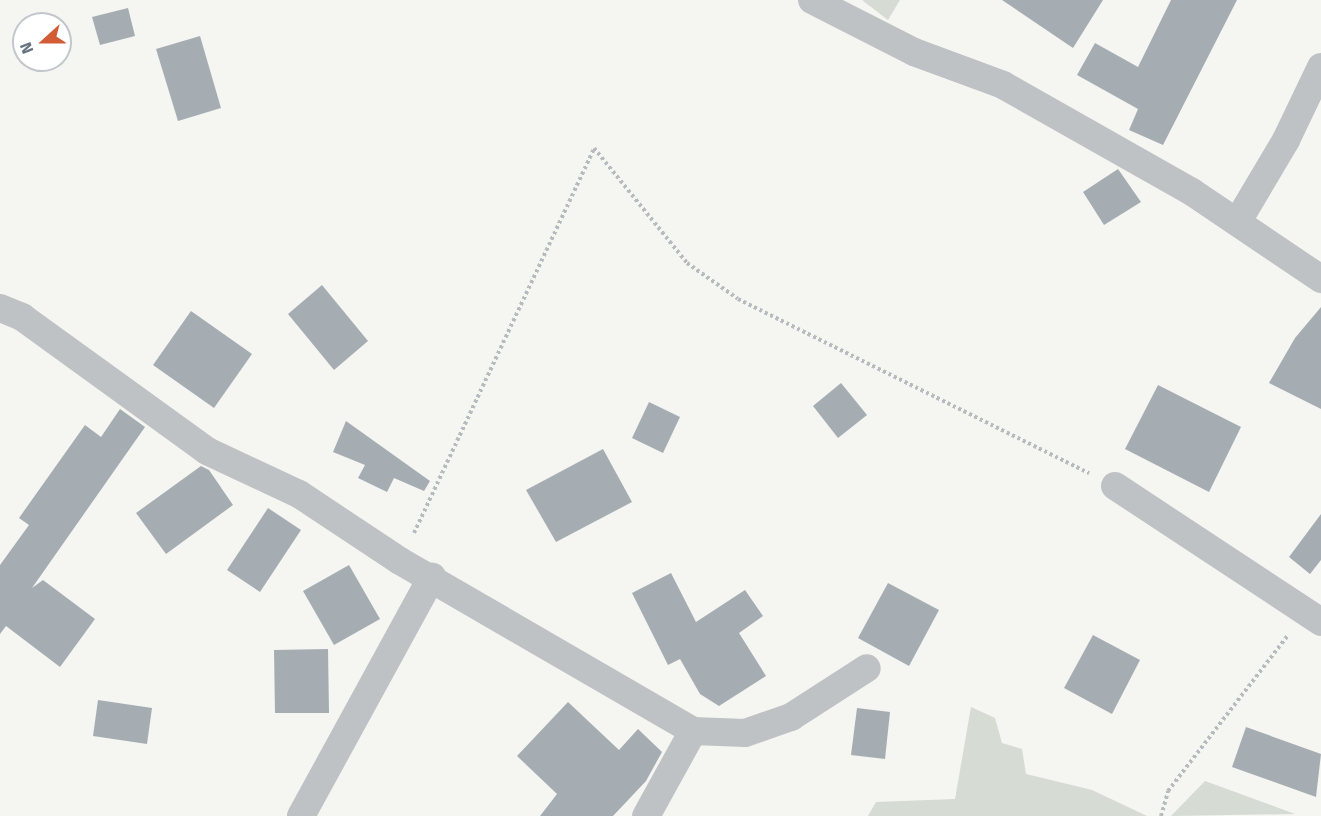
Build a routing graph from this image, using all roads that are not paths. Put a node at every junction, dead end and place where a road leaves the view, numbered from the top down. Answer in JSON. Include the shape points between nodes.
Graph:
{"nodes":[{"id":1,"x":812,"y":0,"type":"edge"},
{"id":2,"x":1321,"y":68,"type":"edge"},
{"id":3,"x":1238,"y":221,"type":"junction"},
{"id":4,"x":1321,"y":279,"type":"edge"},
{"id":5,"x":0,"y":308,"type":"edge"},
{"id":6,"x":1115,"y":486,"type":"road end"},
{"id":7,"x":432,"y":577,"type":"junction"},
{"id":8,"x":1313,"y":617,"type":"edge"},
{"id":9,"x":867,"y":668,"type":"dead end"},
{"id":10,"x":693,"y":731,"type":"junction"},
{"id":11,"x":301,"y":816,"type":"edge"},
{"id":12,"x":646,"y":816,"type":"edge"}],
"edges":[{"from":1,"to":3,"type":"street","via":[[914,52],[1002,85]]},
{"from":2,"to":3,"type":"street","via":[[1286,140]]},
{"from":3,"to":4,"type":"street"},
{"from":5,"to":7,"type":"street","via":[[30,323],[207,451],[299,494],[400,561]]},
{"from":6,"to":8,"type":"street"},
{"from":7,"to":10,"type":"street"},
{"from":7,"to":11,"type":"street"},
{"from":9,"to":10,"type":"street","via":[[791,717],[745,733]]},
{"from":10,"to":12,"type":"street"}]}
